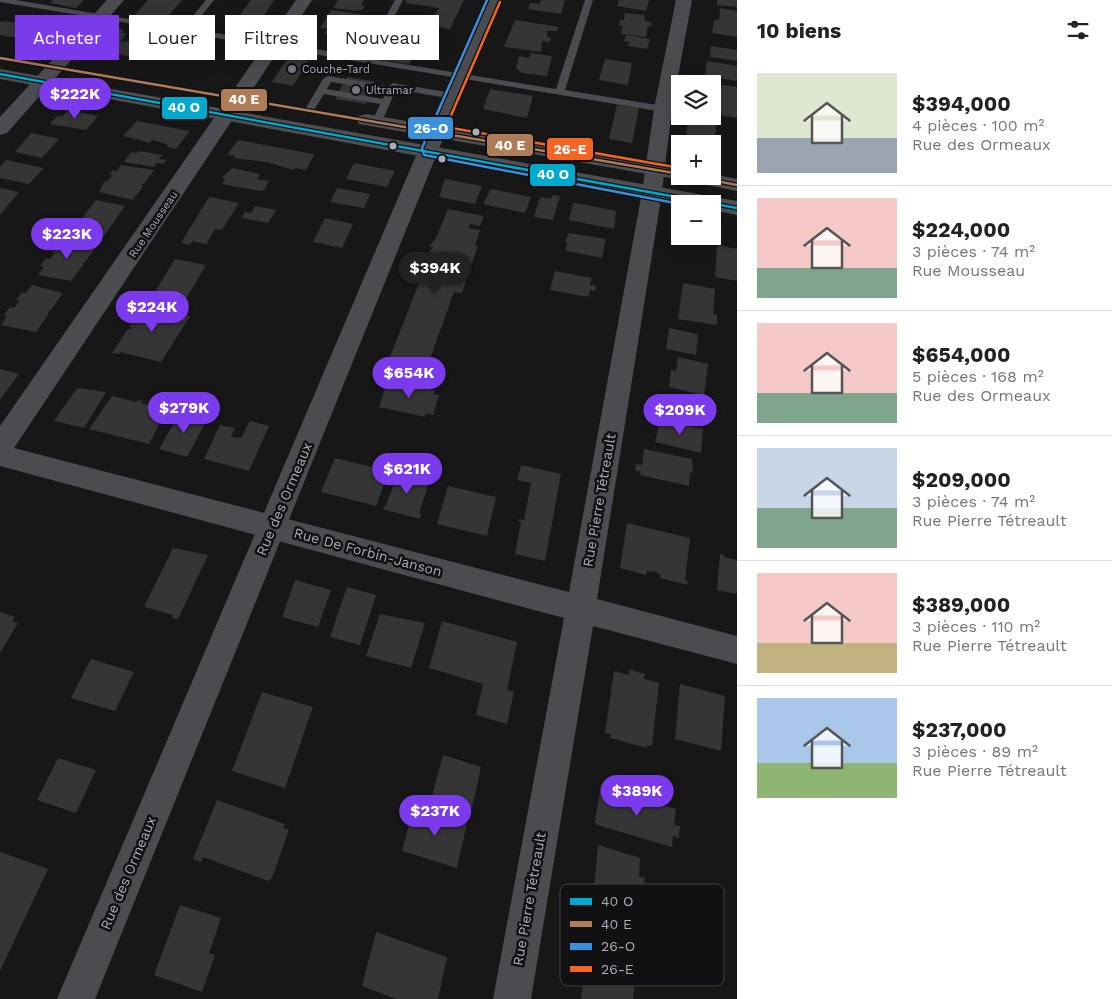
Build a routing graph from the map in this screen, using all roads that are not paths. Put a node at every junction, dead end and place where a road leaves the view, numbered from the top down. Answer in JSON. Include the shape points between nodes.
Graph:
{"nodes":[{"id":1,"x":0,"y":0,"type":"edge"},
{"id":2,"x":116,"y":0,"type":"edge"},
{"id":3,"x":210,"y":0,"type":"edge"},
{"id":4,"x":304,"y":0,"type":"edge"},
{"id":5,"x":400,"y":0,"type":"edge"},
{"id":6,"x":494,"y":0,"type":"edge"},
{"id":7,"x":589,"y":0,"type":"edge"},
{"id":8,"x":684,"y":0,"type":"edge"},
{"id":9,"x":95,"y":15,"type":"edge"},
{"id":10,"x":102,"y":15,"type":"edge"},
{"id":11,"x":198,"y":15,"type":"edge"},
{"id":12,"x":294,"y":15,"type":"edge"},
{"id":13,"x":392,"y":15,"type":"edge"},
{"id":14,"x":0,"y":58,"type":"edge"},
{"id":15,"x":61,"y":60,"type":"edge"},
{"id":16,"x":263,"y":60,"type":"edge"},
{"id":17,"x":367,"y":60,"type":"edge"},
{"id":18,"x":0,"y":74,"type":"edge"},
{"id":19,"x":48,"y":74,"type":"junction"},
{"id":20,"x":462,"y":75,"type":"junction"},
{"id":21,"x":392,"y":89,"type":"junction"},
{"id":22,"x":321,"y":91,"type":"junction"},
{"id":23,"x":560,"y":92,"type":"junction"},
{"id":24,"x":452,"y":96,"type":"junction"},
{"id":25,"x":386,"y":102,"type":"junction"},
{"id":26,"x":232,"y":106,"type":"junction"},
{"id":27,"x":663,"y":108,"type":"junction"},
{"id":28,"x":309,"y":111,"type":"junction"},
{"id":29,"x":377,"y":122,"type":"junction"},
{"id":30,"x":0,"y":129,"type":"edge"},
{"id":31,"x":432,"y":141,"type":"junction"},
{"id":32,"x":662,"y":179,"type":"edge"},
{"id":33,"x":721,"y":182,"type":"edge"},
{"id":34,"x":737,"y":185,"type":"edge"},
{"id":35,"x":737,"y":208,"type":"edge"},
{"id":36,"x":0,"y":447,"type":"edge"},
{"id":37,"x":0,"y":455,"type":"edge"},
{"id":38,"x":273,"y":527,"type":"junction"},
{"id":39,"x":581,"y":608,"type":"junction"},
{"id":40,"x":737,"y":650,"type":"edge"},
{"id":41,"x":76,"y":999,"type":"edge"},
{"id":42,"x":512,"y":999,"type":"edge"}],
"edges":[{"from":1,"to":9,"type":"lane"},
{"from":2,"to":10,"type":"street"},
{"from":3,"to":11,"type":"lane"},
{"from":4,"to":12,"type":"street","name":"Rue Mousseau"},
{"from":5,"to":13,"type":"lane"},
{"from":6,"to":20,"type":"street","name":"Rue des Ormeaux"},
{"from":7,"to":23,"type":"lane"},
{"from":8,"to":27,"type":"street","name":"Rue Pierre Tétreault"},
{"from":14,"to":19,"type":"main road"},
{"from":15,"to":19,"type":"street"},
{"from":16,"to":26,"type":"street","name":"Rue Mousseau"},
{"from":17,"to":20,"type":"lane"},
{"from":18,"to":19,"type":"main road"},
{"from":19,"to":26,"type":"main road"},
{"from":19,"to":30,"type":"street"},
{"from":20,"to":23,"type":"lane"},
{"from":20,"to":24,"type":"street","name":"Rue des Ormeaux"},
{"from":21,"to":22,"type":"lane","via":[[328,79]]},
{"from":21,"to":24,"type":"lane","via":[[393,86]]},
{"from":21,"to":25,"type":"lane"},
{"from":22,"to":25,"type":"lane"},
{"from":22,"to":28,"type":"lane"},
{"from":23,"to":27,"type":"lane"},
{"from":24,"to":31,"type":"street","name":"Rue des Ormeaux"},
{"from":25,"to":29,"type":"lane"},
{"from":26,"to":28,"type":"main road"},
{"from":26,"to":31,"type":"main road"},
{"from":26,"to":36,"type":"street","name":"Rue Mousseau"},
{"from":27,"to":32,"type":"street","name":"Rue Pierre Tétreault"},
{"from":28,"to":29,"type":"main road"},
{"from":29,"to":31,"type":"main road"},
{"from":31,"to":32,"type":"main road"},
{"from":31,"to":38,"type":"street","name":"Rue des Ormeaux"},
{"from":32,"to":35,"type":"main road"},
{"from":32,"to":39,"type":"street","name":"Rue Pierre Tétreault"},
{"from":33,"to":34,"type":"main road"},
{"from":37,"to":38,"type":"street","name":"Rue De Forbin-Janson"},
{"from":38,"to":39,"type":"street","name":"Rue De Forbin-Janson"},
{"from":38,"to":41,"type":"street","name":"Rue des Ormeaux"},
{"from":39,"to":40,"type":"street","name":"Rue De Forbin-Janson"},
{"from":39,"to":42,"type":"street","name":"Rue Pierre Tétreault"}]}
